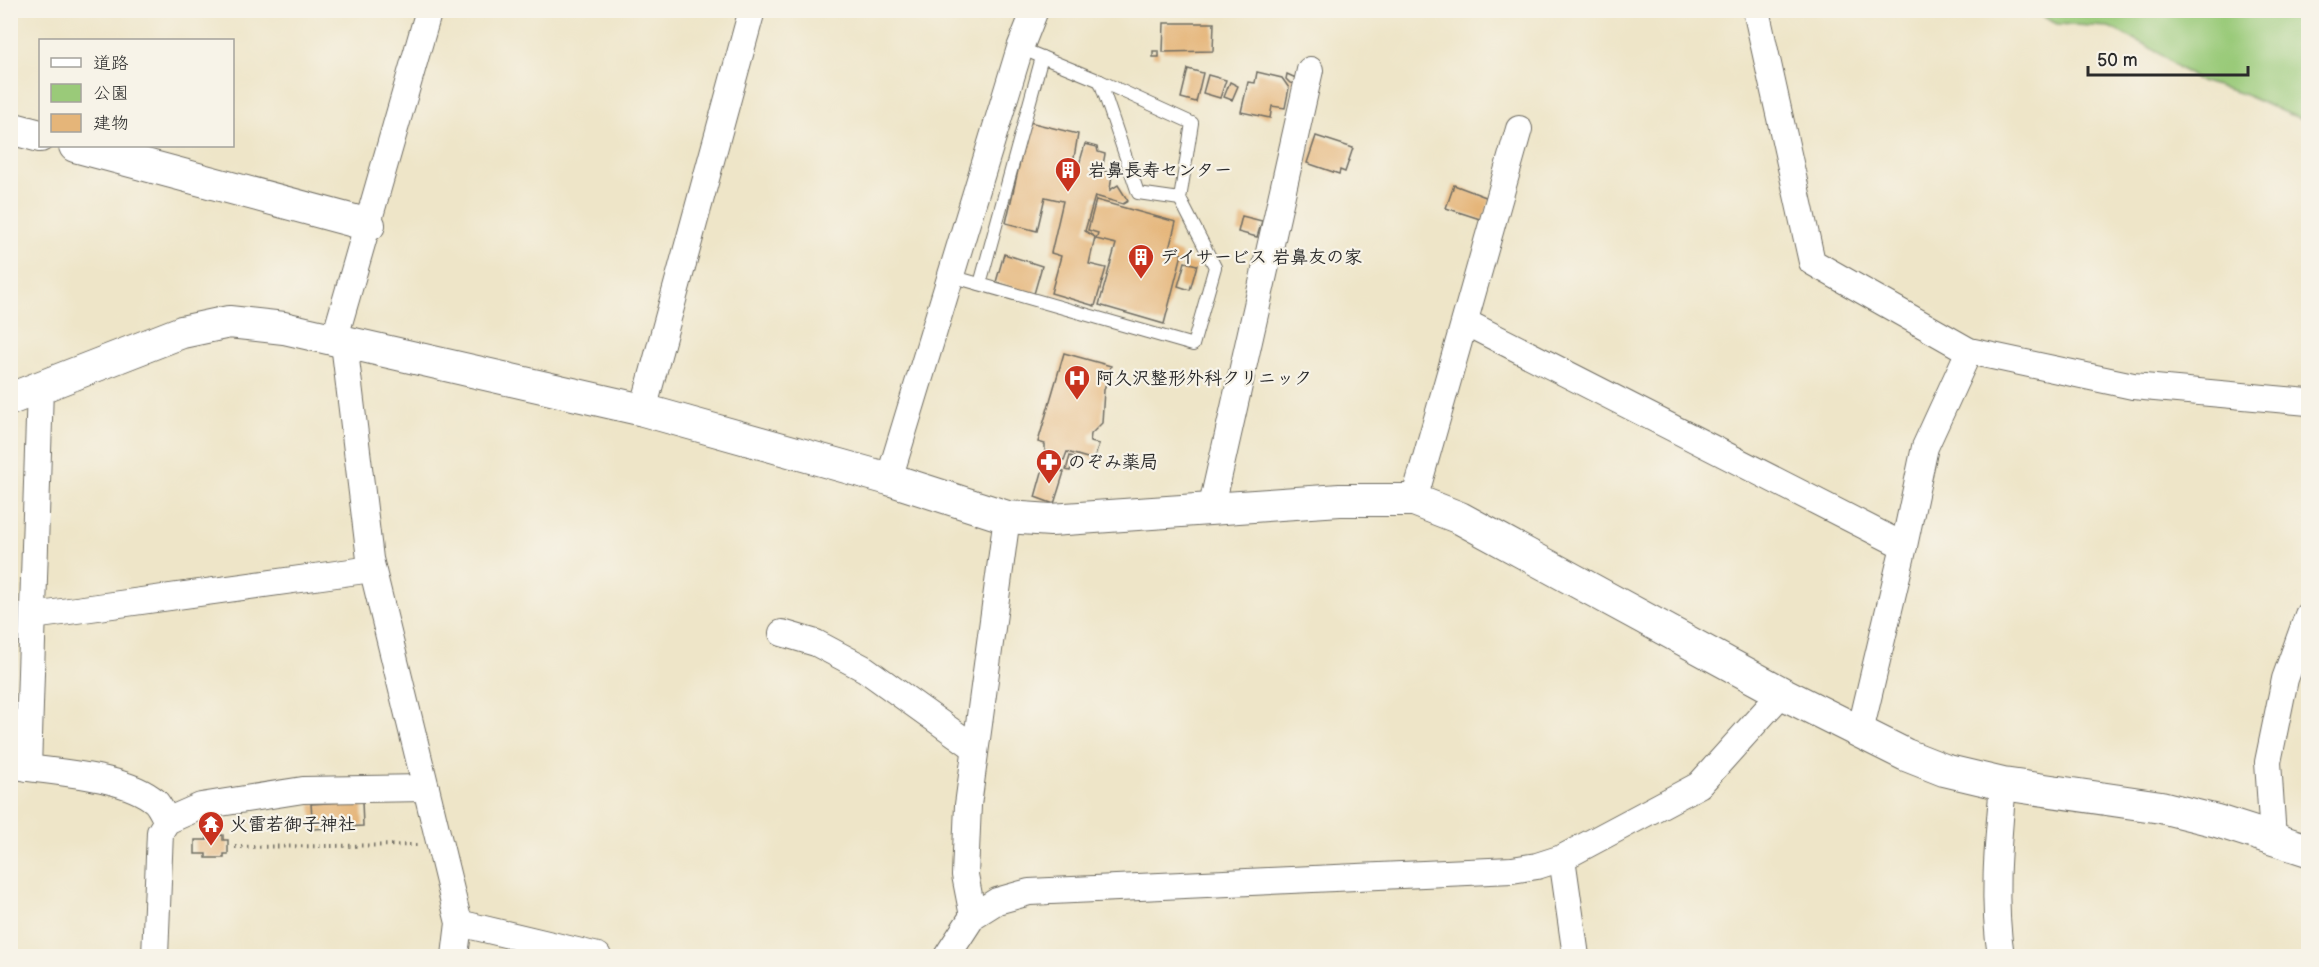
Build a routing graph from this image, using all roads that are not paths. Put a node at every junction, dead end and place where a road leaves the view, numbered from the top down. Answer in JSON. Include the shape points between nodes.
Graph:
{"nodes":[{"id":1,"x":429,"y":10,"type":"edge"},
{"id":2,"x":752,"y":10,"type":"edge"},
{"id":3,"x":1035,"y":10,"type":"edge"},
{"id":4,"x":1756,"y":10,"type":"edge"},
{"id":5,"x":1031,"y":53,"type":"junction"},
{"id":6,"x":1310,"y":70,"type":"dead end"},
{"id":7,"x":1100,"y":81,"type":"junction"},
{"id":8,"x":10,"y":128,"type":"edge"},
{"id":9,"x":1519,"y":129,"type":"dead end"},
{"id":10,"x":39,"y":136,"type":"edge"},
{"id":11,"x":79,"y":147,"type":"edge"},
{"id":12,"x":1180,"y":199,"type":"junction"},
{"id":13,"x":369,"y":225,"type":"junction"},
{"id":14,"x":951,"y":276,"type":"junction"},
{"id":15,"x":980,"y":284,"type":"junction"},
{"id":16,"x":1465,"y":322,"type":"junction"},
{"id":17,"x":339,"y":342,"type":"junction"},
{"id":18,"x":1969,"y":351,"type":"junction"},
{"id":19,"x":40,"y":388,"type":"junction"},
{"id":20,"x":10,"y":399,"type":"edge"},
{"id":21,"x":2308,"y":402,"type":"edge"},
{"id":22,"x":643,"y":410,"type":"junction"},
{"id":23,"x":889,"y":479,"type":"junction"},
{"id":24,"x":1414,"y":500,"type":"junction"},
{"id":25,"x":1211,"y":510,"type":"junction"},
{"id":26,"x":1007,"y":517,"type":"junction"},
{"id":27,"x":1904,"y":546,"type":"junction"},
{"id":28,"x":372,"y":569,"type":"junction"},
{"id":29,"x":2308,"y":615,"type":"edge"},
{"id":30,"x":33,"y":616,"type":"junction"},
{"id":31,"x":782,"y":633,"type":"dead end"},
{"id":32,"x":1782,"y":693,"type":"junction"},
{"id":33,"x":1860,"y":732,"type":"junction"},
{"id":34,"x":975,"y":748,"type":"junction"},
{"id":35,"x":19,"y":766,"type":"edge"},
{"id":36,"x":2003,"y":784,"type":"junction"},
{"id":37,"x":426,"y":788,"type":"junction"},
{"id":38,"x":167,"y":821,"type":"junction"},
{"id":39,"x":2273,"y":838,"type":"junction"},
{"id":40,"x":2308,"y":850,"type":"edge"},
{"id":41,"x":1562,"y":858,"type":"junction"},
{"id":42,"x":973,"y":916,"type":"junction"},
{"id":43,"x":459,"y":923,"type":"junction"},
{"id":44,"x":155,"y":957,"type":"edge"},
{"id":45,"x":454,"y":957,"type":"edge"},
{"id":46,"x":598,"y":957,"type":"edge"},
{"id":47,"x":948,"y":957,"type":"edge"},
{"id":48,"x":1576,"y":957,"type":"edge"},
{"id":49,"x":2001,"y":957,"type":"edge"}],
"edges":[{"from":1,"to":13,"type":"street"},
{"from":2,"to":22,"type":"street"},
{"from":3,"to":5,"type":"street"},
{"from":4,"to":18,"type":"street","via":[[1812,262]]},
{"from":5,"to":7,"type":"lane"},
{"from":5,"to":14,"type":"street"},
{"from":5,"to":15,"type":"lane"},
{"from":6,"to":25,"type":"street"},
{"from":7,"to":12,"type":"lane","via":[[1138,193]]},
{"from":7,"to":12,"type":"lane","via":[[1192,123]]},
{"from":8,"to":10,"type":"street"},
{"from":9,"to":16,"type":"street"},
{"from":11,"to":13,"type":"street"},
{"from":12,"to":15,"type":"lane","via":[[1215,267],[1193,345]]},
{"from":13,"to":17,"type":"street"},
{"from":14,"to":15,"type":"lane"},
{"from":14,"to":23,"type":"street"},
{"from":16,"to":24,"type":"street"},
{"from":16,"to":27,"type":"street"},
{"from":17,"to":19,"type":"street","via":[[284,328],[229,322],[183,332]]},
{"from":17,"to":22,"type":"street"},
{"from":17,"to":28,"type":"street"},
{"from":18,"to":21,"type":"street","via":[[2133,386]]},
{"from":18,"to":27,"type":"street","via":[[1925,447]]},
{"from":19,"to":20,"type":"street"},
{"from":19,"to":30,"type":"street"},
{"from":22,"to":23,"type":"street"},
{"from":23,"to":26,"type":"street"},
{"from":24,"to":25,"type":"street","via":[[1340,500]]},
{"from":24,"to":32,"type":"street","via":[[1460,518]]},
{"from":25,"to":26,"type":"street","via":[[1052,520]]},
{"from":26,"to":34,"type":"street"},
{"from":27,"to":33,"type":"street"},
{"from":28,"to":30,"type":"street"},
{"from":28,"to":37,"type":"street"},
{"from":29,"to":39,"type":"street","via":[[2285,679],[2268,762]]},
{"from":30,"to":35,"type":"street"},
{"from":31,"to":34,"type":"street","via":[[816,643],[865,669]]},
{"from":32,"to":33,"type":"street"},
{"from":32,"to":41,"type":"street","via":[[1699,785]]},
{"from":33,"to":36,"type":"street","via":[[1944,770]]},
{"from":34,"to":42,"type":"street","via":[[965,875]]},
{"from":35,"to":38,"type":"street","via":[[105,780],[137,790],[156,802]]},
{"from":36,"to":39,"type":"street","via":[[2161,807]]},
{"from":36,"to":49,"type":"street","via":[[1997,853]]},
{"from":37,"to":38,"type":"street","via":[[303,790],[201,806]]},
{"from":37,"to":43,"type":"street"},
{"from":38,"to":44,"type":"street","via":[[160,832]]},
{"from":39,"to":40,"type":"street"},
{"from":41,"to":42,"type":"street","via":[[1537,866],[1478,872],[1029,892],[997,901]]},
{"from":41,"to":48,"type":"street"},
{"from":42,"to":47,"type":"street"},
{"from":43,"to":45,"type":"street"},
{"from":43,"to":46,"type":"street"}]}
